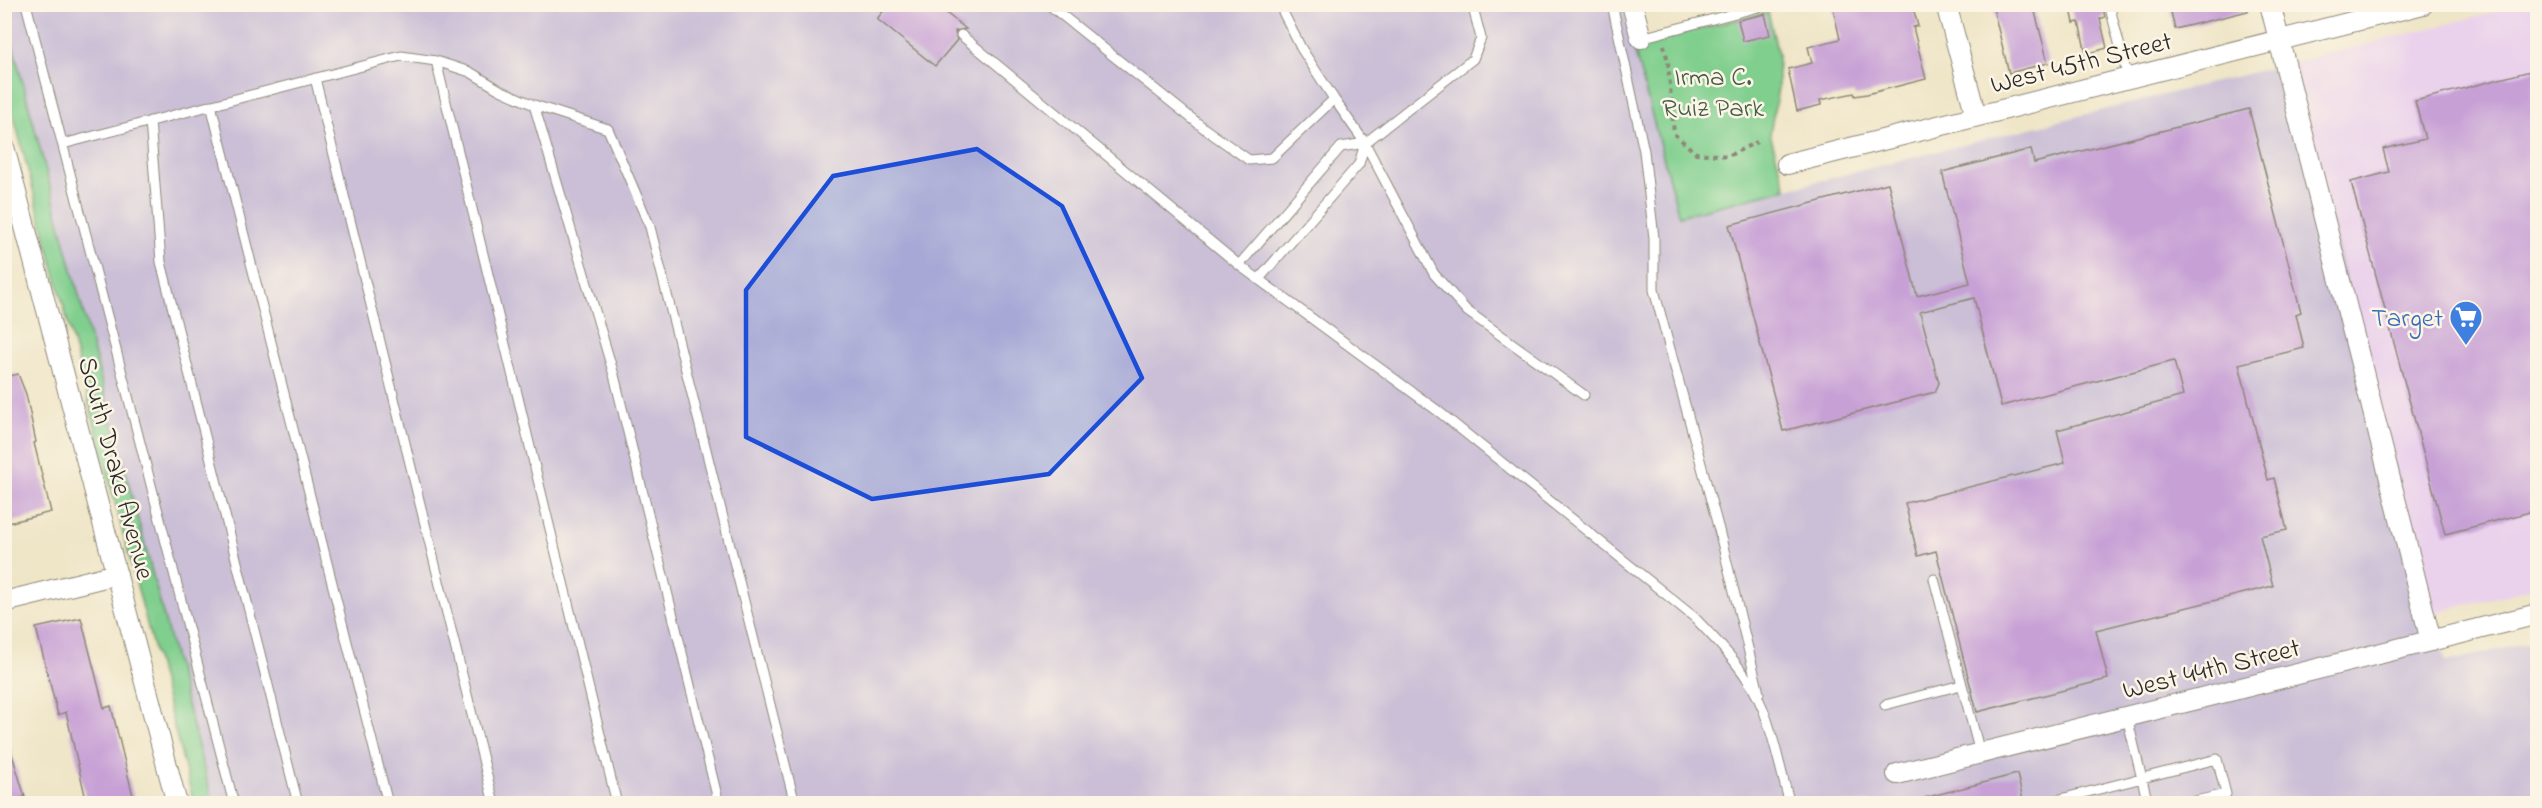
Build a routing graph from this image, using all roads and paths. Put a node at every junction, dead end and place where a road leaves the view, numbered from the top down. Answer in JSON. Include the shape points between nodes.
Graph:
{"nodes":[{"id":1,"x":26,"y":4,"type":"edge"},
{"id":2,"x":1048,"y":4,"type":"edge"},
{"id":3,"x":1279,"y":4,"type":"edge"},
{"id":4,"x":1472,"y":4,"type":"edge"},
{"id":5,"x":1612,"y":4,"type":"edge"},
{"id":6,"x":1632,"y":4,"type":"edge"},
{"id":7,"x":1770,"y":4,"type":"edge"},
{"id":8,"x":1946,"y":4,"type":"edge"},
{"id":9,"x":2109,"y":4,"type":"edge"},
{"id":10,"x":2270,"y":4,"type":"edge"},
{"id":11,"x":2424,"y":4,"type":"edge"},
{"id":12,"x":1661,"y":32,"type":"junction"},
{"id":13,"x":961,"y":35,"type":"dead end"},
{"id":14,"x":1641,"y":38,"type":"joint"},
{"id":15,"x":2280,"y":40,"type":"junction"},
{"id":16,"x":436,"y":61,"type":"junction"},
{"id":17,"x":315,"y":78,"type":"junction"},
{"id":18,"x":2128,"y":78,"type":"junction"},
{"id":19,"x":1334,"y":99,"type":"junction"},
{"id":20,"x":211,"y":105,"type":"junction"},
{"id":21,"x":534,"y":105,"type":"junction"},
{"id":22,"x":1976,"y":116,"type":"junction"},
{"id":23,"x":150,"y":121,"type":"junction"},
{"id":24,"x":1757,"y":142,"type":"dead end"},
{"id":25,"x":1365,"y":143,"type":"junction"},
{"id":26,"x":63,"y":144,"type":"junction"},
{"id":27,"x":4,"y":147,"type":"edge"},
{"id":28,"x":1787,"y":164,"type":"dead end"},
{"id":29,"x":1239,"y":265,"type":"junction"},
{"id":30,"x":1259,"y":279,"type":"junction"},
{"id":31,"x":1584,"y":395,"type":"dead end"},
{"id":32,"x":117,"y":574,"type":"junction"},
{"id":33,"x":1934,"y":579,"type":"dead end"},
{"id":34,"x":4,"y":602,"type":"edge"},
{"id":35,"x":2538,"y":614,"type":"edge"},
{"id":36,"x":2432,"y":641,"type":"junction"},
{"id":37,"x":1961,"y":685,"type":"junction"},
{"id":38,"x":1885,"y":705,"type":"dead end"},
{"id":39,"x":1763,"y":710,"type":"junction"},
{"id":40,"x":2127,"y":717,"type":"junction"},
{"id":41,"x":1980,"y":753,"type":"junction"},
{"id":42,"x":1897,"y":774,"type":"dead end"},
{"id":43,"x":2142,"y":778,"type":"junction"},
{"id":44,"x":177,"y":804,"type":"edge"},
{"id":45,"x":234,"y":804,"type":"edge"},
{"id":46,"x":298,"y":804,"type":"edge"},
{"id":47,"x":388,"y":804,"type":"edge"},
{"id":48,"x":494,"y":804,"type":"edge"},
{"id":49,"x":617,"y":804,"type":"edge"},
{"id":50,"x":719,"y":804,"type":"edge"},
{"id":51,"x":795,"y":804,"type":"edge"},
{"id":52,"x":1790,"y":804,"type":"edge"},
{"id":53,"x":2042,"y":804,"type":"edge"},
{"id":54,"x":2148,"y":804,"type":"edge"},
{"id":55,"x":2183,"y":804,"type":"edge"}],
"edges":[{"from":1,"to":26,"type":"lane"},
{"from":2,"to":19,"type":"lane","via":[[1249,160],[1272,158]]},
{"from":3,"to":19,"type":"lane","via":[[1301,48]]},
{"from":4,"to":25,"type":"lane","via":[[1481,38],[1473,59]]},
{"from":5,"to":39,"type":"lane","via":[[1644,151],[1654,238],[1654,291]]},
{"from":6,"to":14,"type":"street"},
{"from":7,"to":12,"type":"lane"},
{"from":8,"to":22,"type":"street"},
{"from":9,"to":18,"type":"lane"},
{"from":10,"to":15,"type":"street"},
{"from":11,"to":15,"type":"street","name":"West 45th Street"},
{"from":12,"to":14,"type":"lane"},
{"from":12,"to":24,"type":"path","via":[[1668,62],[1674,134],[1696,153],[1728,156]]},
{"from":13,"to":29,"type":"lane"},
{"from":15,"to":18,"type":"street","name":"West 45th Street"},
{"from":15,"to":36,"type":"street"},
{"from":16,"to":17,"type":"lane","via":[[401,56]]},
{"from":16,"to":21,"type":"lane","via":[[470,72]]},
{"from":16,"to":49,"type":"lane"},
{"from":17,"to":20,"type":"lane"},
{"from":17,"to":48,"type":"lane"},
{"from":18,"to":22,"type":"street","name":"West 45th Street"},
{"from":19,"to":25,"type":"lane"},
{"from":20,"to":23,"type":"lane"},
{"from":20,"to":47,"type":"lane"},
{"from":21,"to":50,"type":"lane","via":[[614,375]]},
{"from":21,"to":51,"type":"lane","via":[[608,129],[650,227]]},
{"from":22,"to":28,"type":"street","name":"West 45th Street"},
{"from":23,"to":26,"type":"lane"},
{"from":23,"to":46,"type":"lane","via":[[161,262]]},
{"from":25,"to":29,"type":"lane","via":[[1341,147]]},
{"from":25,"to":30,"type":"lane","via":[[1359,164]]},
{"from":25,"to":31,"type":"lane","via":[[1434,274],[1467,311]]},
{"from":26,"to":45,"type":"lane"},
{"from":27,"to":32,"type":"street","name":"South Drake Avenue"},
{"from":29,"to":30,"type":"lane"},
{"from":30,"to":39,"type":"lane","via":[[1438,411],[1694,617],[1725,649]]},
{"from":32,"to":34,"type":"street"},
{"from":32,"to":44,"type":"street","name":"South Drake Avenue"},
{"from":33,"to":37,"type":"lane"},
{"from":35,"to":36,"type":"street","name":"West 44th Street"},
{"from":36,"to":40,"type":"street","name":"West 44th Street"},
{"from":37,"to":38,"type":"lane"},
{"from":37,"to":41,"type":"lane"},
{"from":39,"to":52,"type":"lane"},
{"from":40,"to":41,"type":"street","name":"West 44th Street"},
{"from":40,"to":43,"type":"lane"},
{"from":41,"to":42,"type":"street","name":"West 44th Street"},
{"from":43,"to":53,"type":"lane"},
{"from":43,"to":54,"type":"lane"},
{"from":43,"to":55,"type":"lane","via":[[2217,759],[2226,794]]}]}
